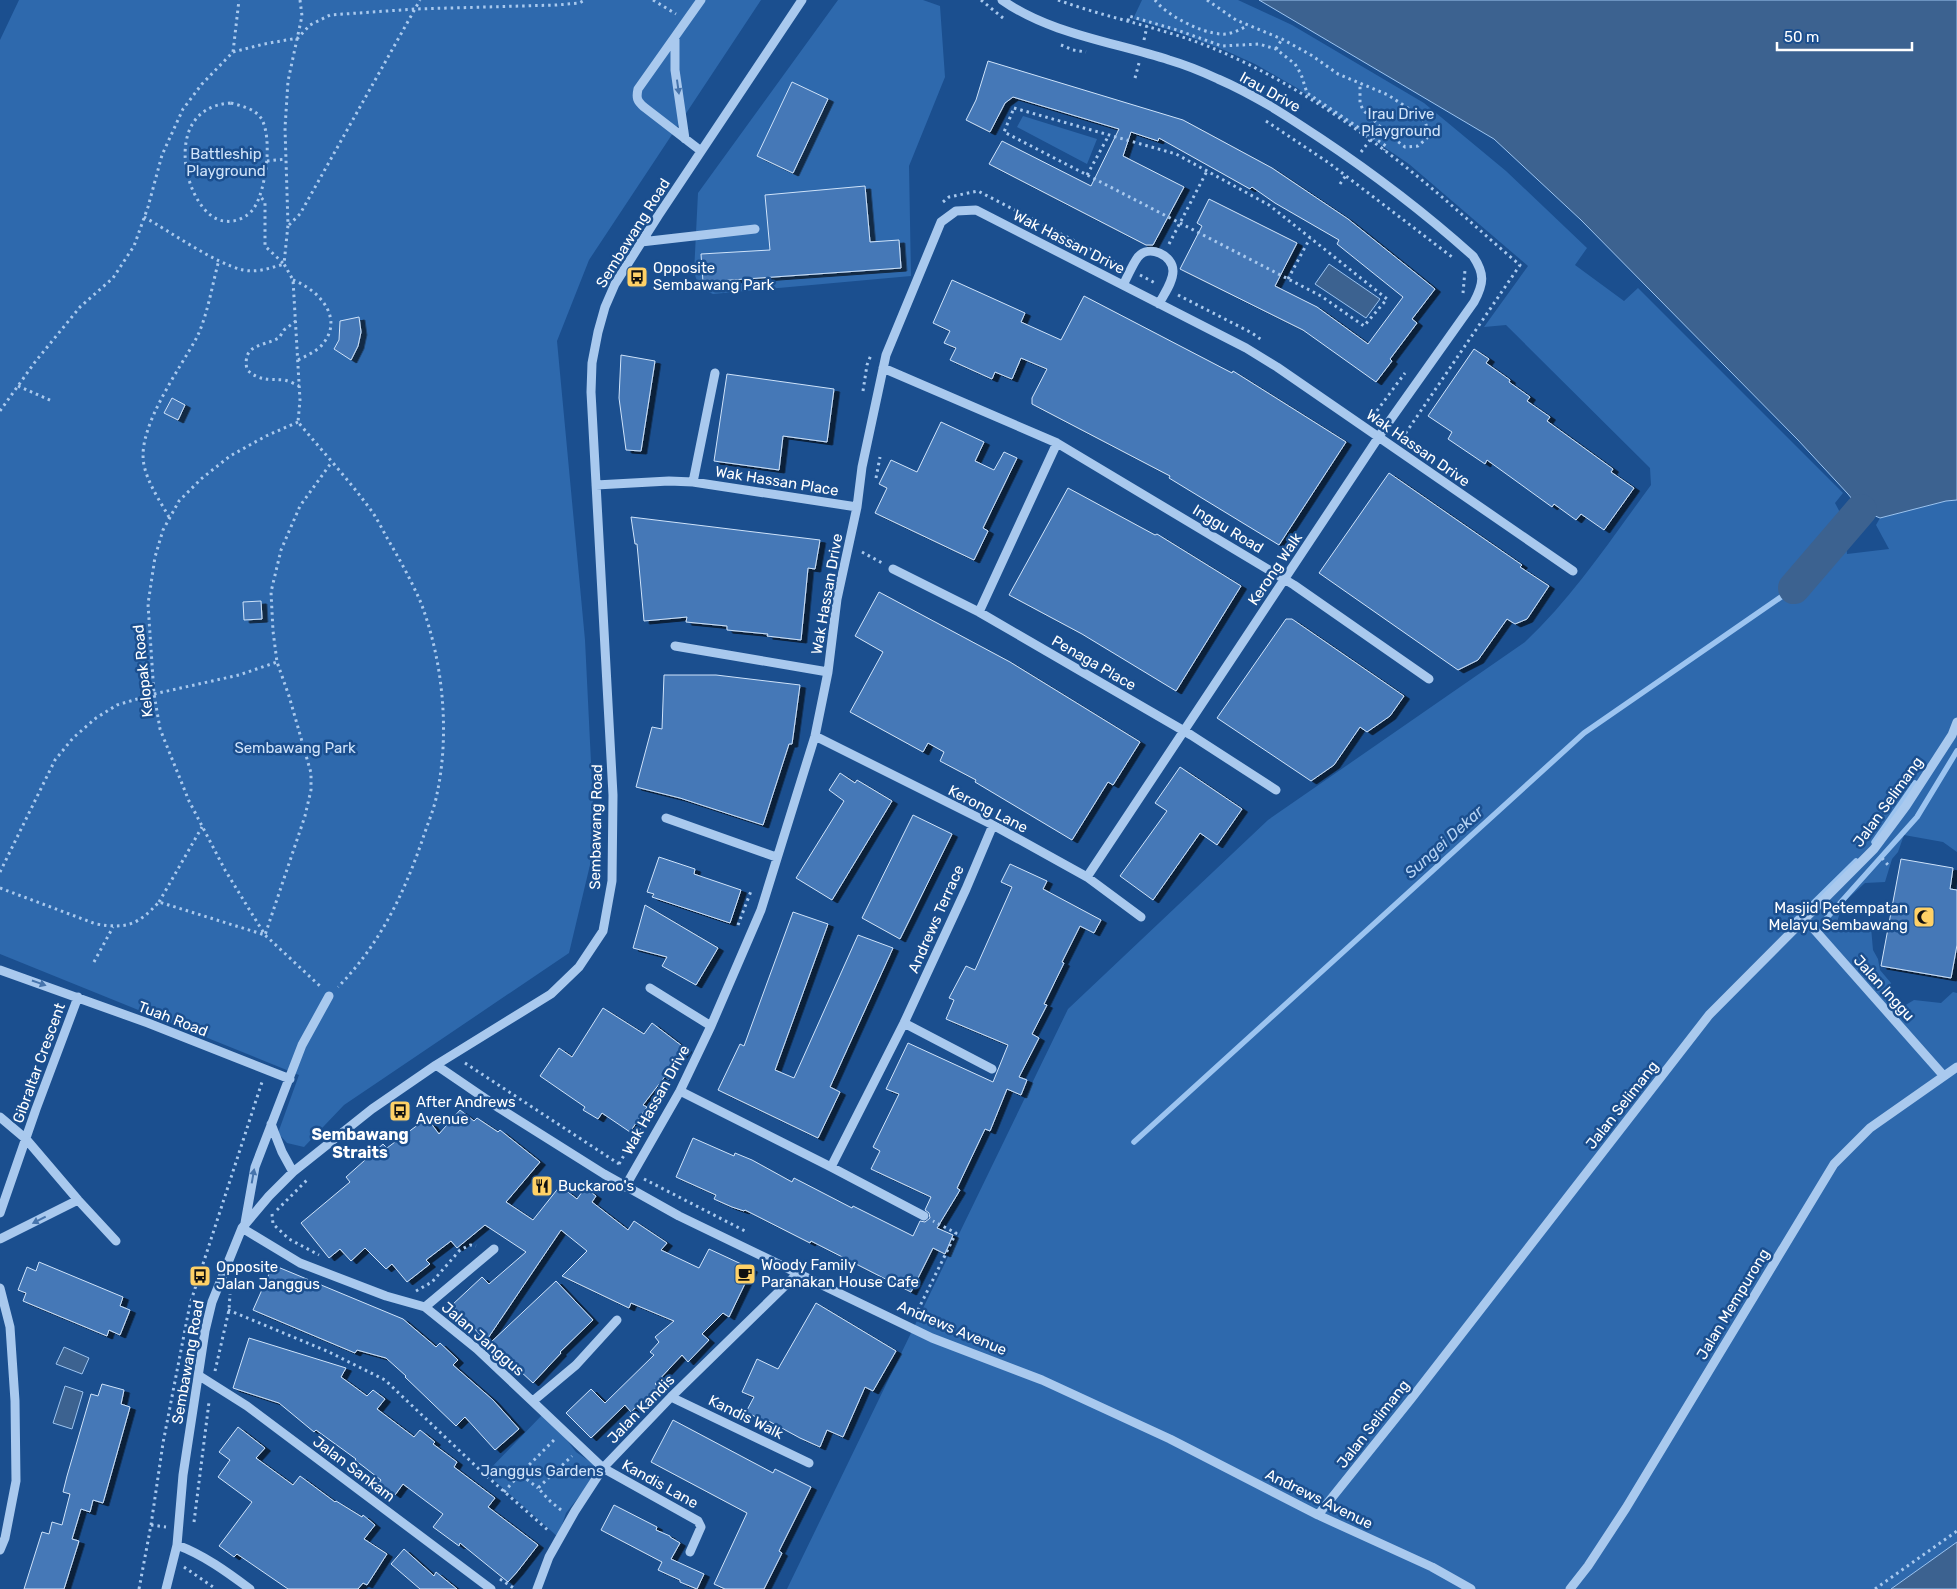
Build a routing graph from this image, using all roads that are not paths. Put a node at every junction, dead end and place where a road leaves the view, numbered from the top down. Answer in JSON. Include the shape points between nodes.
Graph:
{"nodes":[{"id":1,"x":702,"y":0,"type":"edge"},
{"id":2,"x":802,"y":0,"type":"edge"},
{"id":3,"x":1002,"y":0,"type":"edge"},
{"id":4,"x":675,"y":39,"type":"junction"},
{"id":5,"x":685,"y":139,"type":"junction"},
{"id":6,"x":700,"y":151,"type":"junction"},
{"id":7,"x":755,"y":229,"type":"dead end"},
{"id":8,"x":641,"y":242,"type":"junction"},
{"id":9,"x":1483,"y":276,"type":"joint"},
{"id":10,"x":1123,"y":285,"type":"junction"},
{"id":11,"x":1159,"y":304,"type":"junction"},
{"id":12,"x":884,"y":368,"type":"junction"},
{"id":13,"x":715,"y":373,"type":"dead end"},
{"id":14,"x":1378,"y":438,"type":"junction"},
{"id":15,"x":1057,"y":443,"type":"junction"},
{"id":16,"x":693,"y":482,"type":"junction"},
{"id":17,"x":596,"y":485,"type":"junction"},
{"id":18,"x":856,"y":506,"type":"junction"},
{"id":19,"x":893,"y":569,"type":"road end"},
{"id":20,"x":1573,"y":571,"type":"dead end"},
{"id":21,"x":1285,"y":579,"type":"junction"},
{"id":22,"x":979,"y":612,"type":"junction"},
{"id":23,"x":675,"y":646,"type":"dead end"},
{"id":24,"x":828,"y":672,"type":"junction"},
{"id":25,"x":1429,"y":679,"type":"dead end"},
{"id":26,"x":1957,"y":722,"type":"edge"},
{"id":27,"x":1184,"y":732,"type":"junction"},
{"id":28,"x":815,"y":736,"type":"junction"},
{"id":29,"x":1276,"y":790,"type":"dead end"},
{"id":30,"x":666,"y":818,"type":"dead end"},
{"id":31,"x":993,"y":825,"type":"junction"},
{"id":32,"x":776,"y":857,"type":"junction"},
{"id":33,"x":1087,"y":877,"type":"junction"},
{"id":34,"x":1141,"y":917,"type":"dead end"},
{"id":35,"x":1804,"y":919,"type":"junction"},
{"id":36,"x":0,"y":970,"type":"edge"},
{"id":37,"x":650,"y":988,"type":"dead end"},
{"id":38,"x":329,"y":996,"type":"road end"},
{"id":39,"x":78,"y":997,"type":"junction"},
{"id":40,"x":904,"y":1023,"type":"junction"},
{"id":41,"x":711,"y":1026,"type":"junction"},
{"id":42,"x":436,"y":1065,"type":"junction"},
{"id":43,"x":1957,"y":1067,"type":"edge"},
{"id":44,"x":992,"y":1069,"type":"dead end"},
{"id":45,"x":1943,"y":1075,"type":"junction"},
{"id":46,"x":290,"y":1079,"type":"junction"},
{"id":47,"x":680,"y":1091,"type":"junction"},
{"id":48,"x":0,"y":1117,"type":"edge"},
{"id":49,"x":272,"y":1124,"type":"junction"},
{"id":50,"x":26,"y":1139,"type":"junction"},
{"id":51,"x":831,"y":1167,"type":"junction"},
{"id":52,"x":293,"y":1172,"type":"junction"},
{"id":53,"x":625,"y":1187,"type":"junction"},
{"id":54,"x":78,"y":1200,"type":"junction"},
{"id":55,"x":0,"y":1213,"type":"edge"},
{"id":56,"x":924,"y":1216,"type":"road end"},
{"id":57,"x":243,"y":1226,"type":"junction"},
{"id":58,"x":0,"y":1240,"type":"edge"},
{"id":59,"x":116,"y":1241,"type":"dead end"},
{"id":60,"x":492,"y":1251,"type":"road end"},
{"id":61,"x":798,"y":1273,"type":"junction"},
{"id":62,"x":0,"y":1288,"type":"edge"},
{"id":63,"x":425,"y":1306,"type":"junction"},
{"id":64,"x":618,"y":1320,"type":"dead end"},
{"id":65,"x":198,"y":1375,"type":"junction"},
{"id":66,"x":672,"y":1397,"type":"junction"},
{"id":67,"x":533,"y":1401,"type":"junction"},
{"id":68,"x":809,"y":1463,"type":"dead end"},
{"id":69,"x":603,"y":1468,"type":"junction"},
{"id":70,"x":1318,"y":1515,"type":"junction"},
{"id":71,"x":177,"y":1545,"type":"junction"},
{"id":72,"x":0,"y":1550,"type":"edge"},
{"id":73,"x":690,"y":1552,"type":"dead end"},
{"id":74,"x":166,"y":1589,"type":"edge"},
{"id":75,"x":250,"y":1589,"type":"edge"},
{"id":76,"x":491,"y":1589,"type":"edge"},
{"id":77,"x":537,"y":1589,"type":"edge"},
{"id":78,"x":1471,"y":1589,"type":"edge"},
{"id":79,"x":1570,"y":1589,"type":"edge"}],
"edges":[{"from":1,"to":4,"type":"street"},
{"from":2,"to":6,"type":"street","name":"Sembawang Road"},
{"from":3,"to":9,"type":"street","name":"Irau Drive","via":[[1069,32],[1170,60],[1219,79],[1273,107],[1396,191],[1473,256]]},
{"from":4,"to":5,"type":"street","one_way":true,"via":[[675,70]]},
{"from":4,"to":5,"type":"street","via":[[636,96],[644,107]]},
{"from":5,"to":6,"type":"street"},
{"from":6,"to":8,"type":"street","name":"Sembawang Road"},
{"from":7,"to":8,"type":"street"},
{"from":8,"to":17,"type":"street","name":"Sembawang Road","via":[[604,307],[592,363]]},
{"from":9,"to":14,"type":"street","name":"Kerong Walk","via":[[1481,290],[1474,302]]},
{"from":10,"to":11,"type":"street","name":"Wak Hassan Drive"},
{"from":10,"to":11,"type":"street","via":[[1143,253],[1151,251],[1163,255],[1172,263],[1173,272]]},
{"from":10,"to":12,"type":"street","name":"Wak Hassan Drive","via":[[976,210],[956,211],[941,222]]},
{"from":11,"to":14,"type":"street","name":"Wak Hassan Drive","via":[[1246,348]]},
{"from":12,"to":15,"type":"street","name":"Inggu Road"},
{"from":12,"to":18,"type":"street","name":"Wak Hassan Drive"},
{"from":13,"to":16,"type":"street","name":"Wak Hassan Place"},
{"from":14,"to":20,"type":"street","name":"Wak Hassan Drive"},
{"from":14,"to":21,"type":"street","name":"Kerong Walk"},
{"from":15,"to":21,"type":"street","name":"Inggu Road"},
{"from":15,"to":22,"type":"street"},
{"from":16,"to":17,"type":"street","name":"Wak Hassan Place"},
{"from":16,"to":18,"type":"street","name":"Wak Hassan Place"},
{"from":17,"to":42,"type":"street","name":"Sembawang Road","via":[[612,795],[612,881],[603,931],[579,967],[551,994]]},
{"from":18,"to":24,"type":"street","name":"Wak Hassan Drive","via":[[837,599]]},
{"from":19,"to":22,"type":"street","name":"Penaga Place"},
{"from":21,"to":25,"type":"street","name":"Inggu Road"},
{"from":21,"to":27,"type":"street","name":"Kerong Walk"},
{"from":22,"to":27,"type":"street","name":"Penaga Place"},
{"from":23,"to":24,"type":"street","name":"Wak Hassan Drive"},
{"from":24,"to":28,"type":"street","name":"Wak Hassan Drive"},
{"from":26,"to":35,"type":"street","name":"Jalan Selimang","via":[[1906,806],[1874,849]]},
{"from":27,"to":29,"type":"street","name":"Penaga Place"},
{"from":27,"to":33,"type":"street","name":"Kerong Walk"},
{"from":28,"to":31,"type":"street","name":"Kerong Lane"},
{"from":28,"to":32,"type":"street","name":"Wak Hassan Drive"},
{"from":30,"to":32,"type":"street"},
{"from":31,"to":33,"type":"street","name":"Kerong Lane"},
{"from":31,"to":40,"type":"street","name":"Andrews Terrace"},
{"from":32,"to":41,"type":"street","name":"Wak Hassan Drive","via":[[761,910]]},
{"from":33,"to":34,"type":"street","name":"Kerong Lane"},
{"from":35,"to":45,"type":"street","name":"Jalan Inggu"},
{"from":35,"to":70,"type":"street","name":"Jalan Selimang","via":[[1709,1014]]},
{"from":36,"to":39,"type":"street","name":"Tuah Road","one_way":true},
{"from":37,"to":41,"type":"street"},
{"from":38,"to":46,"type":"street","via":[[302,1045]]},
{"from":39,"to":46,"type":"street","name":"Tuah Road"},
{"from":39,"to":50,"type":"street","name":"Gibraltar Crescent"},
{"from":40,"to":44,"type":"street"},
{"from":40,"to":51,"type":"street","name":"Andrews Terrace"},
{"from":41,"to":47,"type":"street","name":"Wak Hassan Drive"},
{"from":42,"to":52,"type":"street","name":"Sembawang Road","via":[[372,1109]]},
{"from":42,"to":53,"type":"street","name":"Andrews Avenue"},
{"from":43,"to":45,"type":"street","name":"Jalan Mempurong"},
{"from":45,"to":79,"type":"street","name":"Jalan Mempurong","via":[[1870,1128],[1834,1164],[1626,1508]]},
{"from":46,"to":49,"type":"street"},
{"from":47,"to":51,"type":"street"},
{"from":47,"to":53,"type":"street","name":"Wak Hassan Drive"},
{"from":48,"to":50,"type":"street"},
{"from":49,"to":52,"type":"street"},
{"from":57,"to":49,"type":"street","one_way":true,"via":[[255,1167]]},
{"from":50,"to":54,"type":"street","name":"Gibraltar Crescent"},
{"from":50,"to":55,"type":"street","name":"Gibraltar Crescent"},
{"from":51,"to":56,"type":"street"},
{"from":52,"to":57,"type":"street","name":"Sembawang Road"},
{"from":53,"to":61,"type":"street","name":"Andrews Avenue"},
{"from":54,"to":58,"type":"street","one_way":true},
{"from":54,"to":59,"type":"street","name":"Gibraltar Crescent"},
{"from":57,"to":63,"type":"street","name":"Jalan Janggus","via":[[300,1263],[386,1296]]},
{"from":57,"to":65,"type":"street","name":"Sembawang Road","via":[[212,1302]]},
{"from":60,"to":63,"type":"street"},
{"from":61,"to":66,"type":"street","name":"Jalan Kandis"},
{"from":61,"to":70,"type":"street","name":"Andrews Avenue","via":[[932,1338],[1042,1380],[1170,1439]]},
{"from":62,"to":72,"type":"street","via":[[10,1328],[16,1481]]},
{"from":63,"to":67,"type":"street","name":"Jalan Janggus","via":[[478,1349]]},
{"from":64,"to":67,"type":"street","via":[[576,1365]]},
{"from":65,"to":71,"type":"street","name":"Sembawang Road","via":[[183,1475]]},
{"from":65,"to":76,"type":"street","name":"Jalan Sankam","via":[[263,1418]]},
{"from":66,"to":68,"type":"street","name":"Kandis Walk"},
{"from":66,"to":69,"type":"street","name":"Jalan Kandis"},
{"from":67,"to":69,"type":"street","name":"Jalan Janggus"},
{"from":69,"to":73,"type":"street","name":"Kandis Lane","via":[[698,1521],[701,1527]]},
{"from":69,"to":77,"type":"street","name":"Jalan Kandis","via":[[549,1557]]},
{"from":70,"to":78,"type":"street","name":"Andrews Avenue","via":[[1432,1567]]},
{"from":71,"to":74,"type":"street","name":"Sembawang Road"},
{"from":71,"to":75,"type":"street","via":[[226,1571]]}]}
